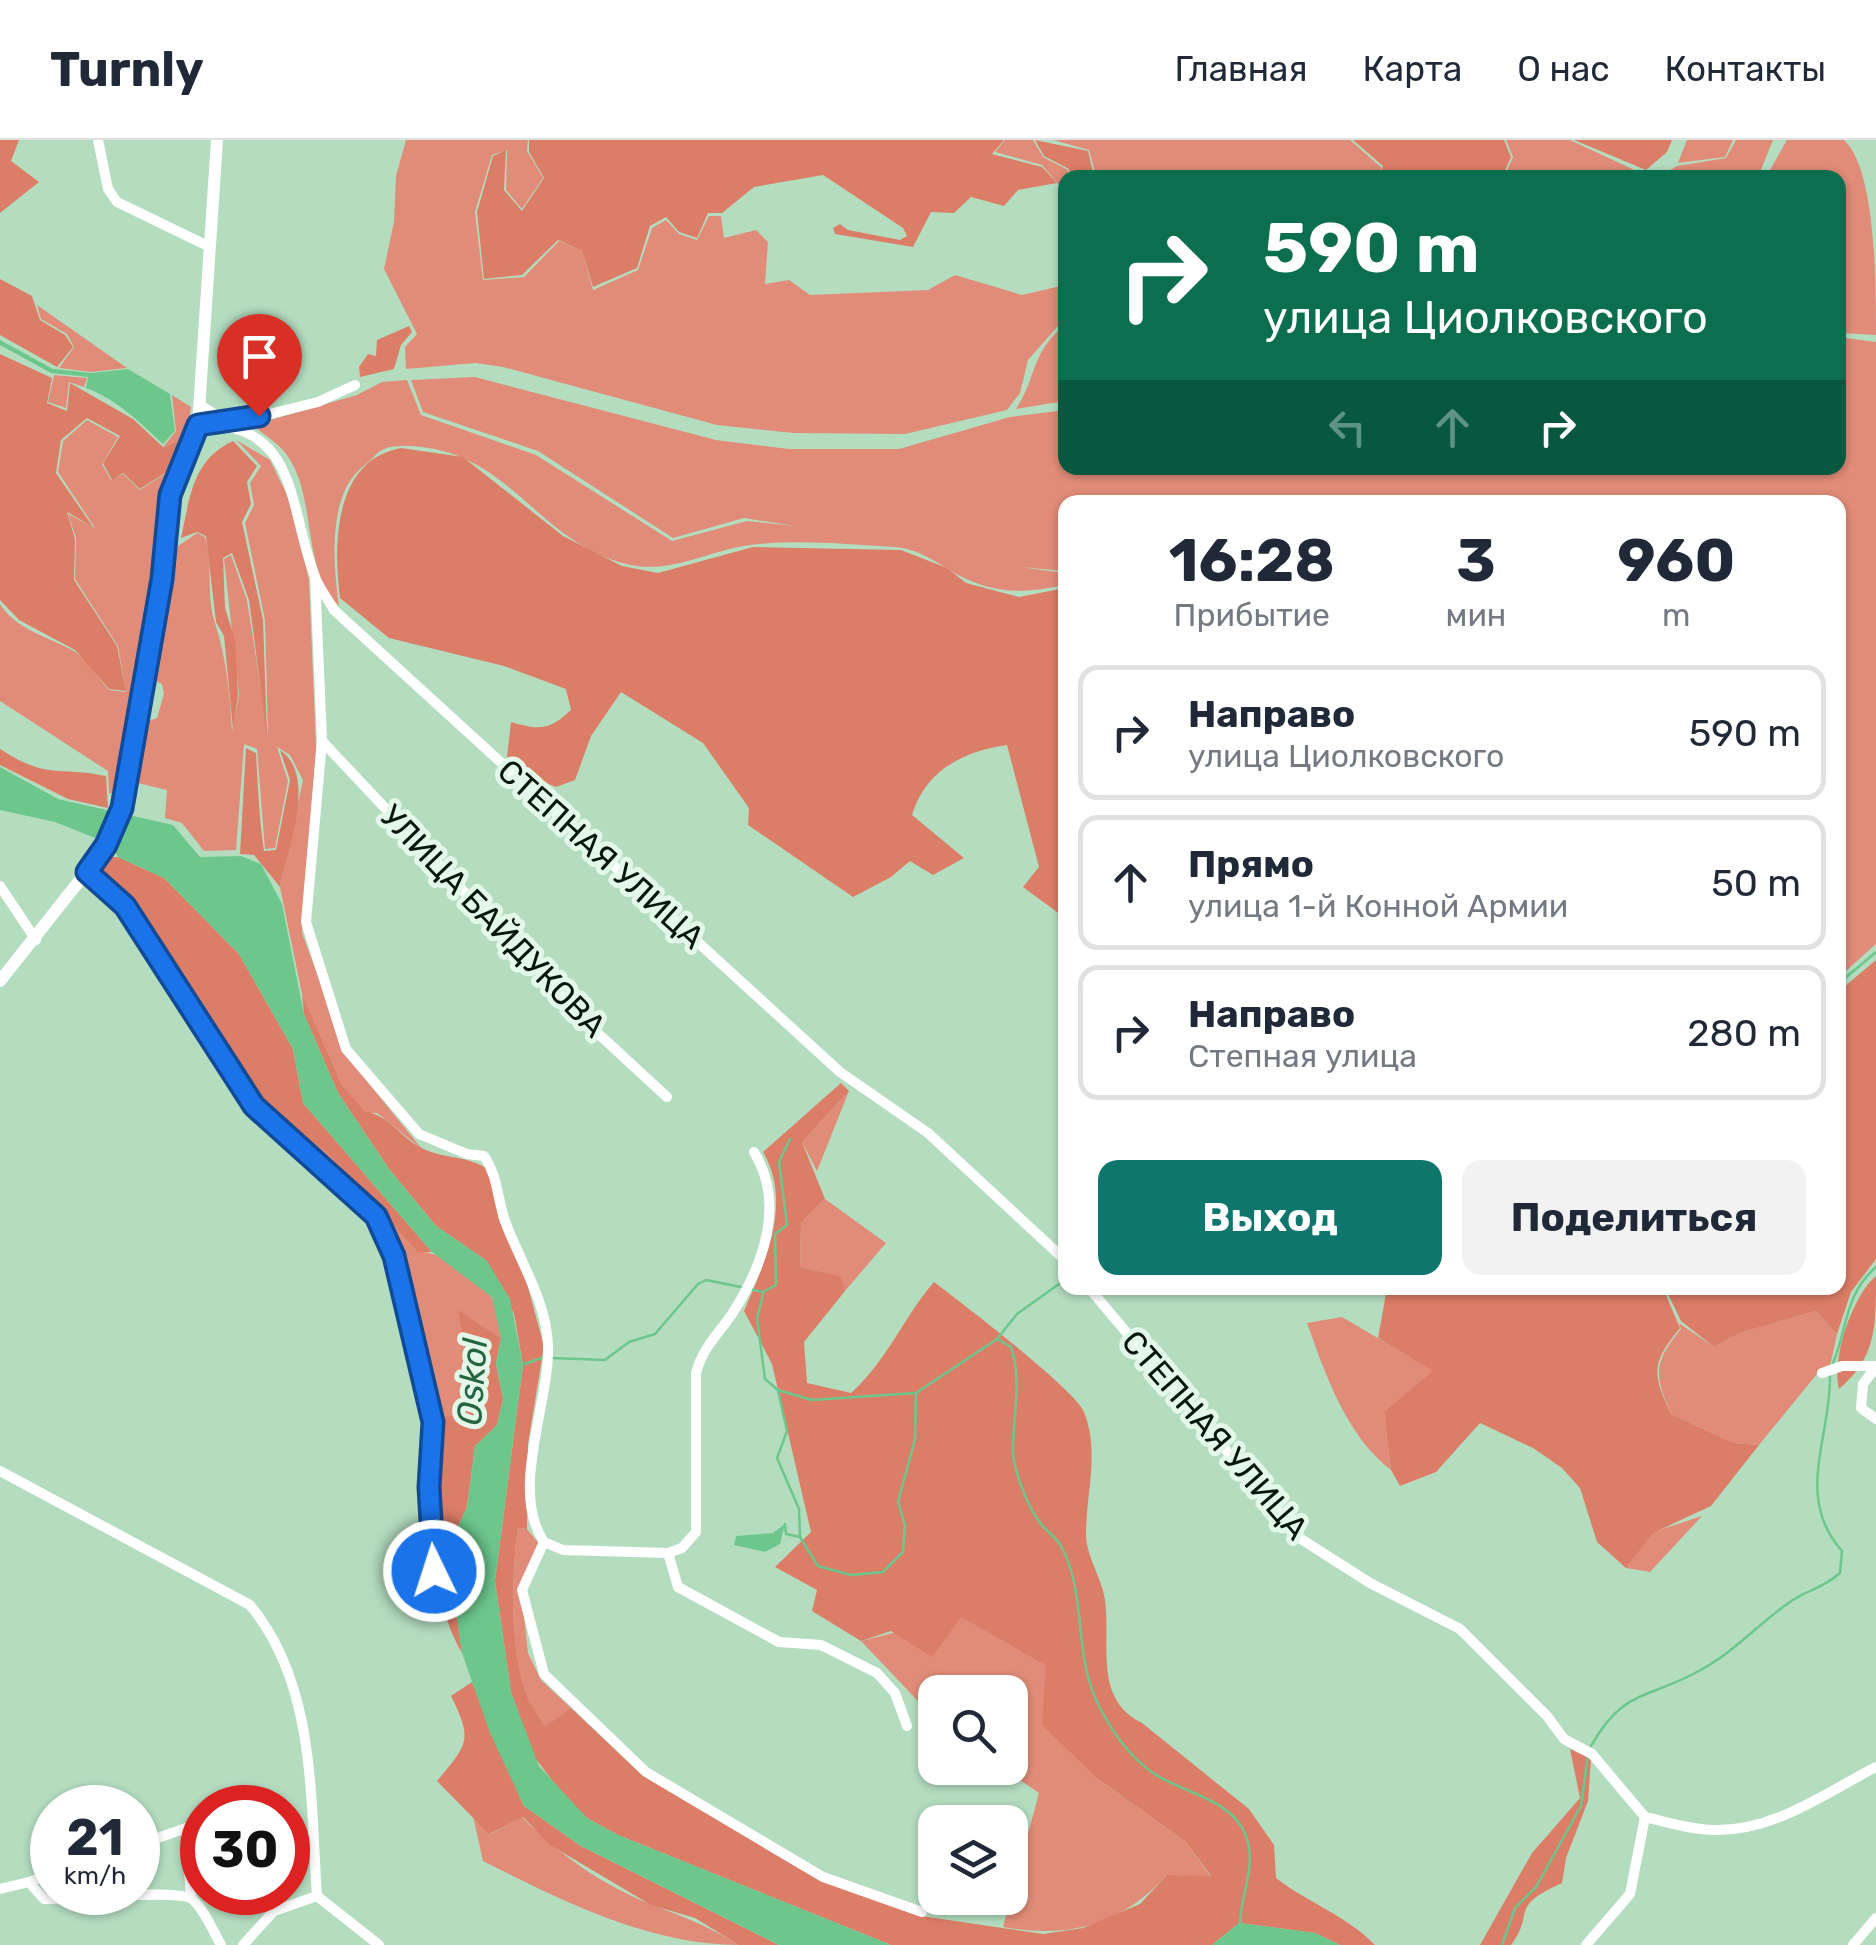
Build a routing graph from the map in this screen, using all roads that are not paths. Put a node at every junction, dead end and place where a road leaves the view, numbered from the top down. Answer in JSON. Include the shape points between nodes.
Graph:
{"nodes":[{"id":1,"x":98,"y":140,"type":"edge"},
{"id":2,"x":217,"y":140,"type":"edge"},
{"id":3,"x":210,"y":248,"type":"junction"},
{"id":4,"x":355,"y":384,"type":"dead end"},
{"id":5,"x":200,"y":405,"type":"junction"},
{"id":6,"x":230,"y":424,"type":"junction"},
{"id":7,"x":198,"y":425,"type":"junction"},
{"id":8,"x":315,"y":578,"type":"junction"},
{"id":9,"x":322,"y":742,"type":"junction"},
{"id":10,"x":87,"y":872,"type":"junction"},
{"id":11,"x":0,"y":886,"type":"edge"},
{"id":12,"x":36,"y":940,"type":"junction"},
{"id":13,"x":0,"y":981,"type":"edge"},
{"id":14,"x":668,"y":1097,"type":"dead end"},
{"id":15,"x":754,"y":1152,"type":"dead end"},
{"id":16,"x":1058,"y":1254,"type":"edge"},
{"id":17,"x":1095,"y":1295,"type":"edge"},
{"id":18,"x":1876,"y":1366,"type":"edge"},
{"id":19,"x":1822,"y":1373,"type":"dead end"},
{"id":20,"x":1876,"y":1420,"type":"edge"},
{"id":21,"x":0,"y":1471,"type":"edge"},
{"id":22,"x":544,"y":1542,"type":"junction"},
{"id":23,"x":668,"y":1553,"type":"junction"},
{"id":24,"x":434,"y":1571,"type":"dead end"},
{"id":25,"x":907,"y":1726,"type":"dead end"},
{"id":26,"x":1876,"y":1767,"type":"edge"},
{"id":27,"x":1645,"y":1818,"type":"junction"},
{"id":28,"x":29,"y":1882,"type":"joint"},
{"id":29,"x":0,"y":1890,"type":"edge"},
{"id":30,"x":180,"y":1893,"type":"edge"},
{"id":31,"x":317,"y":1896,"type":"junction"},
{"id":32,"x":918,"y":1911,"type":"edge"},
{"id":33,"x":202,"y":1915,"type":"edge"},
{"id":34,"x":1876,"y":1918,"type":"edge"},
{"id":35,"x":246,"y":1944,"type":"edge"},
{"id":36,"x":221,"y":1945,"type":"edge"},
{"id":37,"x":379,"y":1945,"type":"edge"},
{"id":38,"x":1586,"y":1945,"type":"edge"},
{"id":39,"x":1853,"y":1945,"type":"edge"}],
"edges":[{"from":1,"to":3,"type":"street","via":[[116,202]]},
{"from":2,"to":3,"type":"main road"},
{"from":3,"to":5,"type":"main road"},
{"from":4,"to":6,"type":"street","via":[[318,402]]},
{"from":5,"to":6,"type":"street","name":"СТЕПНАЯ УЛИЦА"},
{"from":5,"to":7,"type":"main road"},
{"from":6,"to":7,"type":"street"},
{"from":6,"to":8,"type":"street","name":"СТЕПНАЯ УЛИЦА","via":[[276,452]]},
{"from":7,"to":10,"type":"main road","via":[[170,495],[122,808]]},
{"from":8,"to":9,"type":"street"},
{"from":8,"to":16,"type":"street","name":"СТЕПНАЯ УЛИЦА","via":[[334,610],[840,1072],[928,1133]]},
{"from":9,"to":14,"type":"street","name":"УЛИЦА БАЙДУКОВА","via":[[591,1027]]},
{"from":9,"to":22,"type":"street","via":[[306,922],[346,1049],[419,1134],[484,1156],[494,1170],[504,1219],[541,1309],[547,1360],[532,1511]]},
{"from":10,"to":12,"type":"main road"},
{"from":10,"to":24,"type":"street","via":[[125,906],[254,1106],[376,1216],[394,1256],[433,1422]]},
{"from":11,"to":12,"type":"street"},
{"from":12,"to":13,"type":"main road"},
{"from":15,"to":23,"type":"street","via":[[768,1176],[768,1232],[732,1314],[703,1349],[696,1374],[696,1532]]},
{"from":17,"to":27,"type":"street","name":"СТЕПНАЯ УЛИЦА","via":[[1301,1539],[1460,1629],[1557,1733],[1589,1752]]},
{"from":18,"to":19,"type":"street"},
{"from":18,"to":20,"type":"street","via":[[1864,1384],[1861,1408]]},
{"from":21,"to":31,"type":"street","via":[[250,1605],[266,1624],[301,1704]]},
{"from":22,"to":23,"type":"street","via":[[563,1550]]},
{"from":22,"to":32,"type":"street","via":[[522,1590],[544,1674],[646,1772],[823,1877]]},
{"from":23,"to":25,"type":"street","via":[[678,1588],[779,1642],[821,1645],[877,1672],[895,1693]]},
{"from":26,"to":27,"type":"street","via":[[1784,1817],[1749,1828],[1712,1830]]},
{"from":27,"to":38,"type":"street","via":[[1630,1894]]},
{"from":28,"to":29,"type":"street"},
{"from":28,"to":30,"type":"street","via":[[44,1899]]},
{"from":31,"to":35,"type":"street","via":[[274,1911]]},
{"from":31,"to":37,"type":"street"},
{"from":33,"to":36,"type":"street"},
{"from":34,"to":39,"type":"street"}]}
